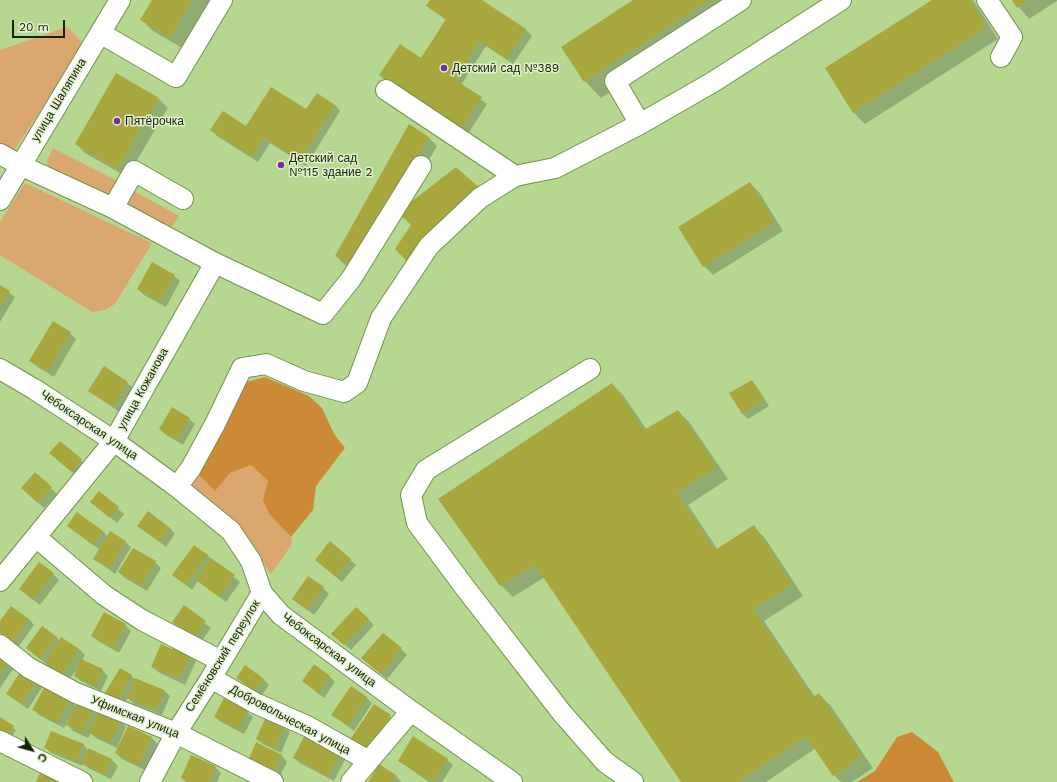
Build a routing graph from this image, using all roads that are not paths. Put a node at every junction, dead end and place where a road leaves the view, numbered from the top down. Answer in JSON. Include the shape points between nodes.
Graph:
{"nodes":[{"id":1,"x":120,"y":0,"type":"edge"},
{"id":2,"x":222,"y":0,"type":"edge"},
{"id":3,"x":741,"y":0,"type":"edge"},
{"id":4,"x":841,"y":0,"type":"edge"},
{"id":5,"x":987,"y":0,"type":"edge"},
{"id":6,"x":100,"y":33,"type":"junction"},
{"id":7,"x":1001,"y":57,"type":"dead end"},
{"id":8,"x":386,"y":90,"type":"dead end"},
{"id":9,"x":640,"y":124,"type":"junction"},
{"id":10,"x":0,"y":154,"type":"edge"},
{"id":11,"x":20,"y":165,"type":"junction"},
{"id":12,"x":421,"y":166,"type":"dead end"},
{"id":13,"x":515,"y":176,"type":"junction"},
{"id":14,"x":183,"y":199,"type":"dead end"},
{"id":15,"x":0,"y":200,"type":"edge"},
{"id":16,"x":113,"y":208,"type":"junction"},
{"id":17,"x":215,"y":263,"type":"junction"},
{"id":18,"x":0,"y":369,"type":"edge"},
{"id":19,"x":590,"y":369,"type":"dead end"},
{"id":20,"x":114,"y":441,"type":"junction"},
{"id":21,"x":177,"y":487,"type":"junction"},
{"id":22,"x":36,"y":536,"type":"junction"},
{"id":23,"x":0,"y":581,"type":"edge"},
{"id":24,"x":262,"y":593,"type":"junction"},
{"id":25,"x":0,"y":646,"type":"edge"},
{"id":26,"x":216,"y":669,"type":"junction"},
{"id":27,"x":411,"y":711,"type":"junction"},
{"id":28,"x":176,"y":733,"type":"junction"},
{"id":29,"x":0,"y":741,"type":"edge"},
{"id":30,"x":369,"y":761,"type":"junction"},
{"id":31,"x":82,"y":782,"type":"edge"},
{"id":32,"x":150,"y":782,"type":"edge"},
{"id":33,"x":273,"y":782,"type":"edge"},
{"id":34,"x":352,"y":782,"type":"edge"},
{"id":35,"x":512,"y":782,"type":"edge"},
{"id":36,"x":633,"y":782,"type":"edge"}],
"edges":[{"from":1,"to":6,"type":"street","name":"улица Шаляпина"},
{"from":2,"to":6,"type":"street","via":[[176,77]]},
{"from":3,"to":9,"type":"street","via":[[615,81]]},
{"from":4,"to":9,"type":"street","via":[[713,82]]},
{"from":5,"to":7,"type":"street","via":[[1012,37]]},
{"from":6,"to":11,"type":"street","name":"улица Шаляпина"},
{"from":8,"to":13,"type":"street"},
{"from":9,"to":13,"type":"street","via":[[555,168]]},
{"from":10,"to":11,"type":"street"},
{"from":11,"to":15,"type":"street","name":"улица Шаляпина"},
{"from":11,"to":16,"type":"street"},
{"from":12,"to":17,"type":"street","via":[[351,279],[323,314]]},
{"from":13,"to":21,"type":"street","via":[[480,198],[429,246],[381,318],[357,383],[344,392],[304,382],[266,364],[242,368],[191,468]]},
{"from":14,"to":16,"type":"street","via":[[134,171]]},
{"from":16,"to":17,"type":"street"},
{"from":17,"to":20,"type":"street","name":"улица Кожанова"},
{"from":18,"to":20,"type":"street","name":"Чебоксарская улица"},
{"from":19,"to":36,"type":"street","via":[[426,470],[411,495],[416,523],[562,713],[605,762]]},
{"from":20,"to":21,"type":"street","name":"Чебоксарская улица"},
{"from":20,"to":22,"type":"street","name":"улица Кожанова"},
{"from":21,"to":24,"type":"street","name":"Чебоксарская улица","via":[[231,531],[251,561]]},
{"from":22,"to":23,"type":"street","name":"улица Кожанова"},
{"from":22,"to":26,"type":"street","name":"Добровольческая улица","via":[[104,595]]},
{"from":24,"to":26,"type":"street","name":"Семёновский переулок"},
{"from":24,"to":27,"type":"street","name":"Чебоксарская улица","via":[[281,615]]},
{"from":25,"to":28,"type":"street","name":"Уфимская улица","via":[[29,668],[76,693]]},
{"from":26,"to":28,"type":"street","name":"Семёновский переулок"},
{"from":26,"to":30,"type":"street","name":"Добровольческая улица","via":[[255,703],[307,726]]},
{"from":27,"to":30,"type":"street"},
{"from":27,"to":35,"type":"street","name":"Чебоксарская улица"},
{"from":28,"to":32,"type":"street","name":"Семёновский переулок"},
{"from":28,"to":33,"type":"street","name":"Уфимская улица"},
{"from":29,"to":31,"type":"street"},
{"from":30,"to":34,"type":"street"}]}
